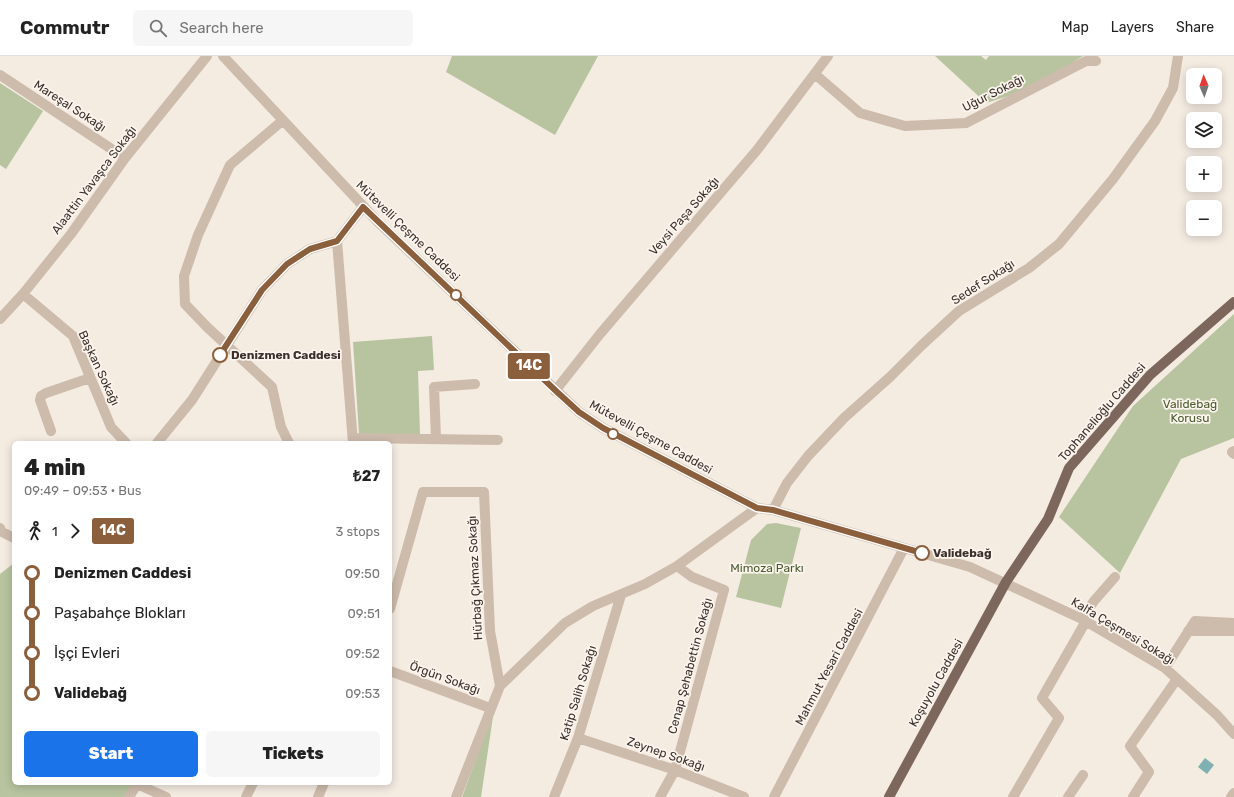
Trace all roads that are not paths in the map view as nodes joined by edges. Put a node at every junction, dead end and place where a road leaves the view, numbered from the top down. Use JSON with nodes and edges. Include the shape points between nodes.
{"nodes":[{"id":1,"x":207,"y":56,"type":"edge"},
{"id":2,"x":223,"y":56,"type":"edge"},
{"id":3,"x":828,"y":56,"type":"edge"},
{"id":4,"x":1178,"y":56,"type":"edge"},
{"id":5,"x":1096,"y":61,"type":"dead end"},
{"id":6,"x":0,"y":75,"type":"edge"},
{"id":7,"x":816,"y":75,"type":"junction"},
{"id":8,"x":282,"y":121,"type":"junction"},
{"id":9,"x":125,"y":158,"type":"junction"},
{"id":10,"x":363,"y":207,"type":"junction"},
{"id":11,"x":337,"y":241,"type":"junction"},
{"id":12,"x":23,"y":294,"type":"junction"},
{"id":13,"x":1234,"y":302,"type":"edge"},
{"id":14,"x":0,"y":319,"type":"edge"},
{"id":15,"x":227,"y":344,"type":"junction"},
{"id":16,"x":90,"y":378,"type":"junction"},
{"id":17,"x":475,"y":384,"type":"dead end"},
{"id":18,"x":556,"y":391,"type":"junction"},
{"id":19,"x":51,"y":431,"type":"dead end"},
{"id":20,"x":436,"y":438,"type":"junction"},
{"id":21,"x":498,"y":440,"type":"dead end"},
{"id":22,"x":124,"y":441,"type":"edge"},
{"id":23,"x":159,"y":441,"type":"edge"},
{"id":24,"x":288,"y":441,"type":"edge"},
{"id":25,"x":353,"y":441,"type":"edge"},
{"id":26,"x":1234,"y":451,"type":"edge"},
{"id":27,"x":1234,"y":454,"type":"edge"},
{"id":28,"x":757,"y":508,"type":"junction"},
{"id":29,"x":773,"y":510,"type":"junction"},
{"id":30,"x":0,"y":528,"type":"edge"},
{"id":31,"x":12,"y":537,"type":"edge"},
{"id":32,"x":904,"y":548,"type":"junction"},
{"id":33,"x":677,"y":566,"type":"junction"},
{"id":34,"x":1116,"y":577,"type":"dead end"},
{"id":35,"x":1006,"y":582,"type":"junction"},
{"id":36,"x":621,"y":595,"type":"junction"},
{"id":37,"x":392,"y":602,"type":"edge"},
{"id":38,"x":1084,"y":620,"type":"junction"},
{"id":39,"x":1234,"y":623,"type":"edge"},
{"id":40,"x":1188,"y":631,"type":"junction"},
{"id":41,"x":1234,"y":631,"type":"edge"},
{"id":42,"x":1165,"y":668,"type":"junction"},
{"id":43,"x":392,"y":672,"type":"edge"},
{"id":44,"x":1177,"y":679,"type":"junction"},
{"id":45,"x":500,"y":686,"type":"junction"},
{"id":46,"x":490,"y":708,"type":"junction"},
{"id":47,"x":1234,"y":734,"type":"edge"},
{"id":48,"x":578,"y":738,"type":"junction"},
{"id":49,"x":675,"y":770,"type":"junction"},
{"id":50,"x":1083,"y":775,"type":"dead end"},
{"id":51,"x":136,"y":785,"type":"edge"},
{"id":52,"x":139,"y":785,"type":"edge"},
{"id":53,"x":252,"y":785,"type":"edge"},
{"id":54,"x":323,"y":785,"type":"edge"},
{"id":55,"x":1234,"y":793,"type":"edge"},
{"id":56,"x":248,"y":796,"type":"edge"},
{"id":57,"x":129,"y":797,"type":"edge"},
{"id":58,"x":166,"y":797,"type":"edge"},
{"id":59,"x":318,"y":797,"type":"edge"},
{"id":60,"x":456,"y":797,"type":"edge"},
{"id":61,"x":554,"y":797,"type":"edge"},
{"id":62,"x":660,"y":797,"type":"edge"},
{"id":63,"x":744,"y":797,"type":"edge"},
{"id":64,"x":774,"y":797,"type":"edge"},
{"id":65,"x":889,"y":797,"type":"edge"},
{"id":66,"x":1013,"y":797,"type":"edge"},
{"id":67,"x":1068,"y":797,"type":"edge"},
{"id":68,"x":1133,"y":797,"type":"edge"},
{"id":69,"x":1231,"y":797,"type":"edge"}],
"edges":[{"from":1,"to":9,"type":"street","name":"Alaattin Yavaşca Sokağı"},
{"from":2,"to":8,"type":"street","name":"Mütevelli Çeşme Caddesi"},
{"from":3,"to":7,"type":"street","name":"Veysi Paşa Sokağı"},
{"from":4,"to":29,"type":"street","name":"Sedef Sokağı","via":[[1173,88],[1154,121],[1113,179],[1060,244],[1030,268],[959,311],[922,345],[844,418],[808,456],[787,483]]},
{"from":5,"to":7,"type":"street","name":"Uğur Sokağı","via":[[1086,61],[966,123],[905,126],[860,113]]},
{"from":6,"to":9,"type":"street","name":"Mareşal Sokağı"},
{"from":7,"to":18,"type":"street","name":"Veysi Paşa Sokağı","via":[[757,150],[600,334]]},
{"from":8,"to":10,"type":"street","name":"Mütevelli Çeşme Caddesi"},
{"from":8,"to":15,"type":"street","via":[[230,165],[198,235],[184,276],[185,304]]},
{"from":9,"to":12,"type":"street","name":"Alaattin Yavaşca Sokağı","via":[[71,234]]},
{"from":10,"to":11,"type":"street"},
{"from":10,"to":18,"type":"street","name":"Mütevelli Çeşme Caddesi"},
{"from":11,"to":15,"type":"street","via":[[310,249],[287,264],[262,290]]},
{"from":11,"to":25,"type":"street"},
{"from":12,"to":14,"type":"street","name":"Alaattin Yavaşca Sokağı"},
{"from":12,"to":16,"type":"street","name":"Başkan Sokağı","via":[[72,336]]},
{"from":13,"to":35,"type":"main road","name":"Tophanelioğlu Caddesi","via":[[1150,375],[1069,468],[1048,518]]},
{"from":15,"to":23,"type":"street","via":[[192,400]]},
{"from":15,"to":24,"type":"street","via":[[272,387],[281,427]]},
{"from":16,"to":19,"type":"street","via":[[41,396],[40,400]]},
{"from":16,"to":22,"type":"street","name":"Başkan Sokağı","via":[[111,427]]},
{"from":17,"to":20,"type":"street","via":[[434,387]]},
{"from":18,"to":28,"type":"street","name":"Mütevelli Çeşme Caddesi","via":[[579,412],[603,428]]},
{"from":20,"to":21,"type":"street"},
{"from":20,"to":25,"type":"street"},
{"from":26,"to":27,"type":"street"},
{"from":28,"to":29,"type":"street","name":"Mütevelli Çeşme Caddesi"},
{"from":28,"to":33,"type":"street"},
{"from":29,"to":32,"type":"street","name":"Mütevelli Çeşme Caddesi"},
{"from":30,"to":31,"type":"street"},
{"from":32,"to":35,"type":"street","name":"Mütevelli Çeşme Caddesi","via":[[970,567]]},
{"from":32,"to":64,"type":"street","name":"Mahmut Yesari Caddesi"},
{"from":33,"to":36,"type":"street"},
{"from":33,"to":49,"type":"street","name":"Cenap Şehabettin Sokağı","via":[[692,577],[724,590]]},
{"from":34,"to":38,"type":"street","via":[[1094,601]]},
{"from":35,"to":38,"type":"street","name":"Kalfa Çeşmesi Sokağı"},
{"from":35,"to":65,"type":"main road","name":"Koşuyolu Caddesi"},
{"from":36,"to":45,"type":"street","via":[[593,606],[565,623]]},
{"from":36,"to":48,"type":"street","name":"Katip Salih Sokağı"},
{"from":37,"to":45,"type":"street","name":"Hürbağ Çıkmaz Sokağı","via":[[423,492],[484,492],[490,631]]},
{"from":38,"to":42,"type":"street","name":"Kalfa Çeşmesi Sokağı"},
{"from":38,"to":66,"type":"street","via":[[1042,698],[1059,718]]},
{"from":39,"to":40,"type":"street","via":[[1195,621]]},
{"from":40,"to":41,"type":"street"},
{"from":40,"to":42,"type":"street"},
{"from":42,"to":44,"type":"street","name":"Kalfa Çeşmesi Sokağı"},
{"from":43,"to":46,"type":"street","name":"Örgün Sokağı"},
{"from":44,"to":47,"type":"street","name":"Kalfa Çeşmesi Sokağı"},
{"from":44,"to":68,"type":"street","via":[[1130,746],[1149,772]]},
{"from":45,"to":46,"type":"street"},
{"from":46,"to":60,"type":"street"},
{"from":48,"to":49,"type":"street","name":"Zeynep Sokağı"},
{"from":48,"to":61,"type":"street","name":"Katip Salih Sokağı"},
{"from":49,"to":62,"type":"street","name":"Cenap Şehabettin Sokağı"},
{"from":49,"to":63,"type":"street","name":"Zeynep Sokağı"},
{"from":50,"to":67,"type":"street"},
{"from":51,"to":57,"type":"street"},
{"from":52,"to":58,"type":"street"},
{"from":53,"to":56,"type":"street"},
{"from":54,"to":59,"type":"street"},
{"from":55,"to":69,"type":"street"}]}
